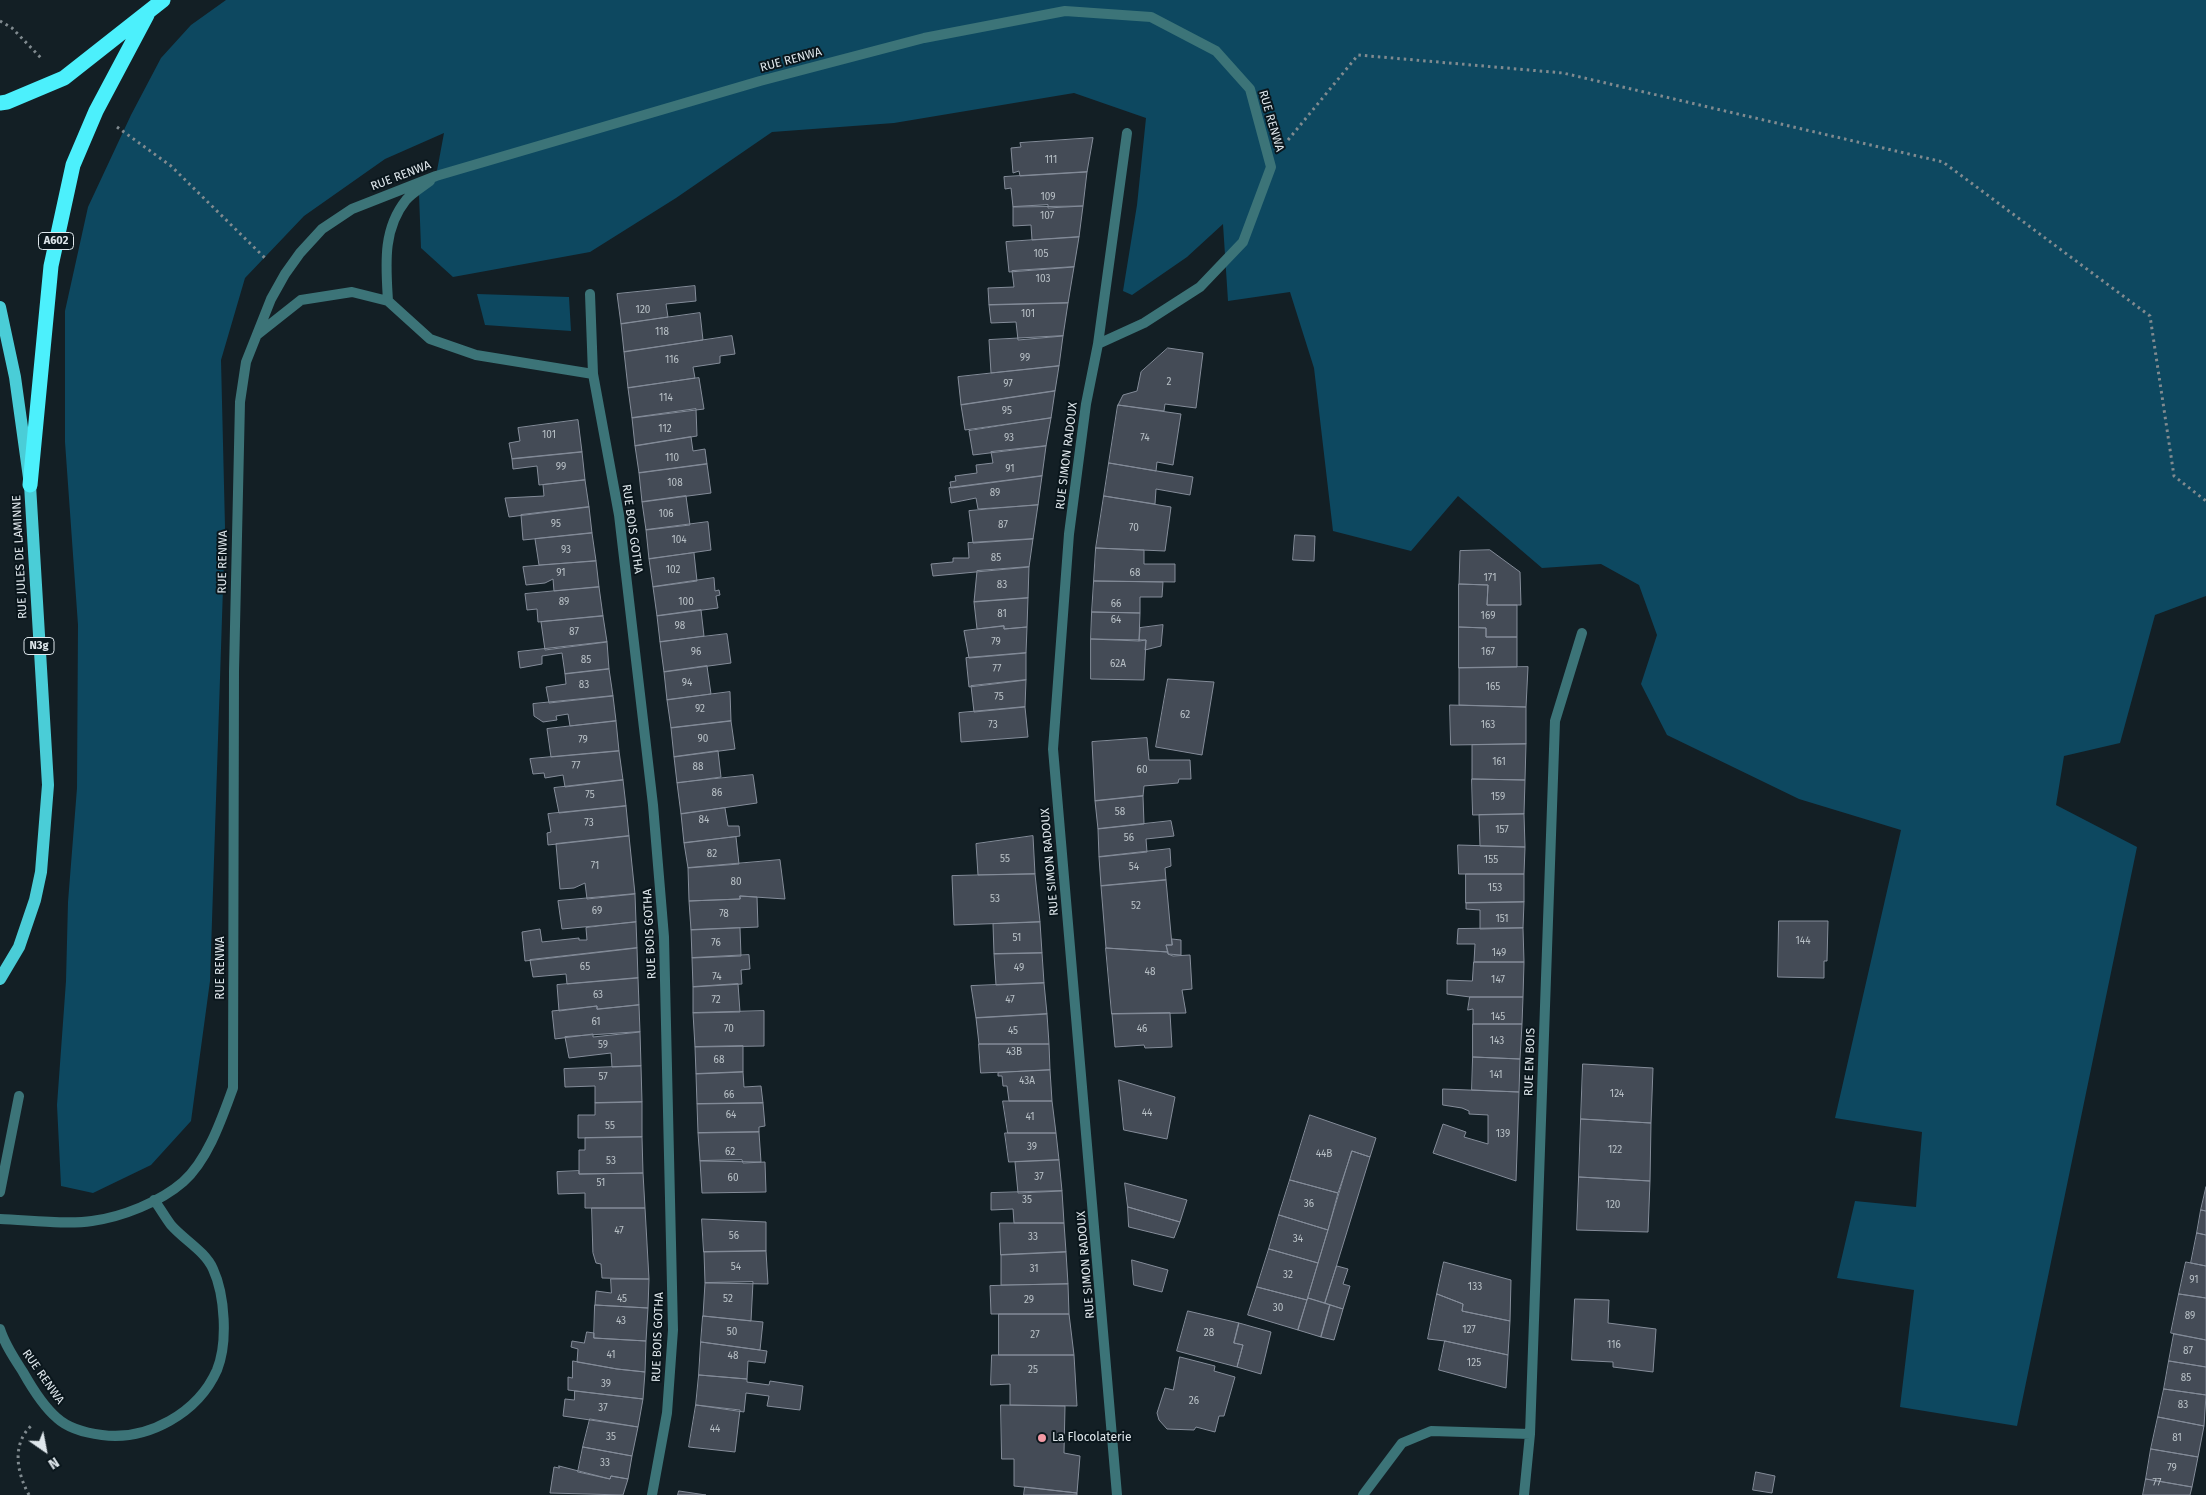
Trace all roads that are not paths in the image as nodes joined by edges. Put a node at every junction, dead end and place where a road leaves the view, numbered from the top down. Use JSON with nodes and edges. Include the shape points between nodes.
{"nodes":[{"id":1,"x":163,"y":0,"type":"edge"},
{"id":2,"x":147,"y":15,"type":"junction"},
{"id":3,"x":0,"y":103,"type":"edge"},
{"id":4,"x":1127,"y":133,"type":"dead end"},
{"id":5,"x":436,"y":176,"type":"junction"},
{"id":6,"x":590,"y":294,"type":"dead end"},
{"id":7,"x":388,"y":301,"type":"junction"},
{"id":8,"x":0,"y":307,"type":"edge"},
{"id":9,"x":258,"y":335,"type":"junction"},
{"id":10,"x":1098,"y":344,"type":"junction"},
{"id":11,"x":593,"y":374,"type":"junction"},
{"id":12,"x":30,"y":485,"type":"junction"},
{"id":13,"x":1582,"y":633,"type":"dead end"},
{"id":14,"x":0,"y":979,"type":"edge"},
{"id":15,"x":19,"y":1096,"type":"dead end"},
{"id":16,"x":0,"y":1192,"type":"edge"},
{"id":17,"x":154,"y":1200,"type":"junction"},
{"id":18,"x":0,"y":1219,"type":"edge"},
{"id":19,"x":0,"y":1329,"type":"edge"},
{"id":20,"x":1530,"y":1434,"type":"junction"},
{"id":21,"x":652,"y":1495,"type":"edge"},
{"id":22,"x":1117,"y":1495,"type":"edge"},
{"id":23,"x":1363,"y":1495,"type":"edge"},
{"id":24,"x":1524,"y":1495,"type":"edge"}],
"edges":[{"from":1,"to":2,"type":"highway","number":"A602"},
{"from":2,"to":3,"type":"highway","number":"A602","via":[[64,78]]},
{"from":2,"to":12,"type":"highway","number":"A602","via":[[96,112],[73,165],[51,266]]},
{"from":4,"to":10,"type":"street","name":"RUE SIMON RADOUX"},
{"from":5,"to":7,"type":"street","via":[[406,200],[392,225],[385,257]]},
{"from":5,"to":9,"type":"street","name":"RUE RENWA","via":[[352,209],[322,229],[285,274],[271,299]]},
{"from":5,"to":10,"type":"street","name":"RUE RENWA","via":[[760,81],[924,38],[1065,11],[1151,17],[1216,51],[1250,89],[1271,167],[1243,242],[1200,287],[1144,323]]},
{"from":6,"to":11,"type":"street","name":"RUE BOIS GOTHA"},
{"from":7,"to":9,"type":"street","via":[[352,292],[301,300]]},
{"from":7,"to":11,"type":"street","via":[[430,339],[476,355]]},
{"from":8,"to":12,"type":"main road","name":"RUE JULES DE LAMINNE","number":"N3g","via":[[15,377]]},
{"from":9,"to":17,"type":"street","name":"RUE RENWA","via":[[246,362],[238,444],[233,1088],[218,1130],[200,1160],[183,1182]]},
{"from":10,"to":22,"type":"street","name":"RUE SIMON RADOUX","via":[[1086,404],[1069,534],[1053,749]]},
{"from":11,"to":21,"type":"street","name":"RUE BOIS GOTHA","via":[[620,524],[652,796],[664,937],[672,1330],[667,1413]]},
{"from":12,"to":14,"type":"main road","name":"RUE JULES DE LAMINNE","number":"N3g","via":[[48,785],[41,872],[35,900],[19,947]]},
{"from":13,"to":20,"type":"street","name":"RUE EN BOIS","via":[[1555,721]]},
{"from":15,"to":16,"type":"street"},
{"from":17,"to":18,"type":"street","name":"RUE RENWA","via":[[114,1217],[90,1222]]},
{"from":17,"to":19,"type":"street","name":"RUE RENWA","via":[[172,1225],[213,1268],[222,1303],[223,1337],[217,1369],[187,1409],[162,1426],[139,1433],[115,1436],[72,1428],[48,1409],[3,1340]]},
{"from":20,"to":23,"type":"street","via":[[1430,1430],[1402,1443]]},
{"from":20,"to":24,"type":"street","name":"RUE EN BOIS"}]}
